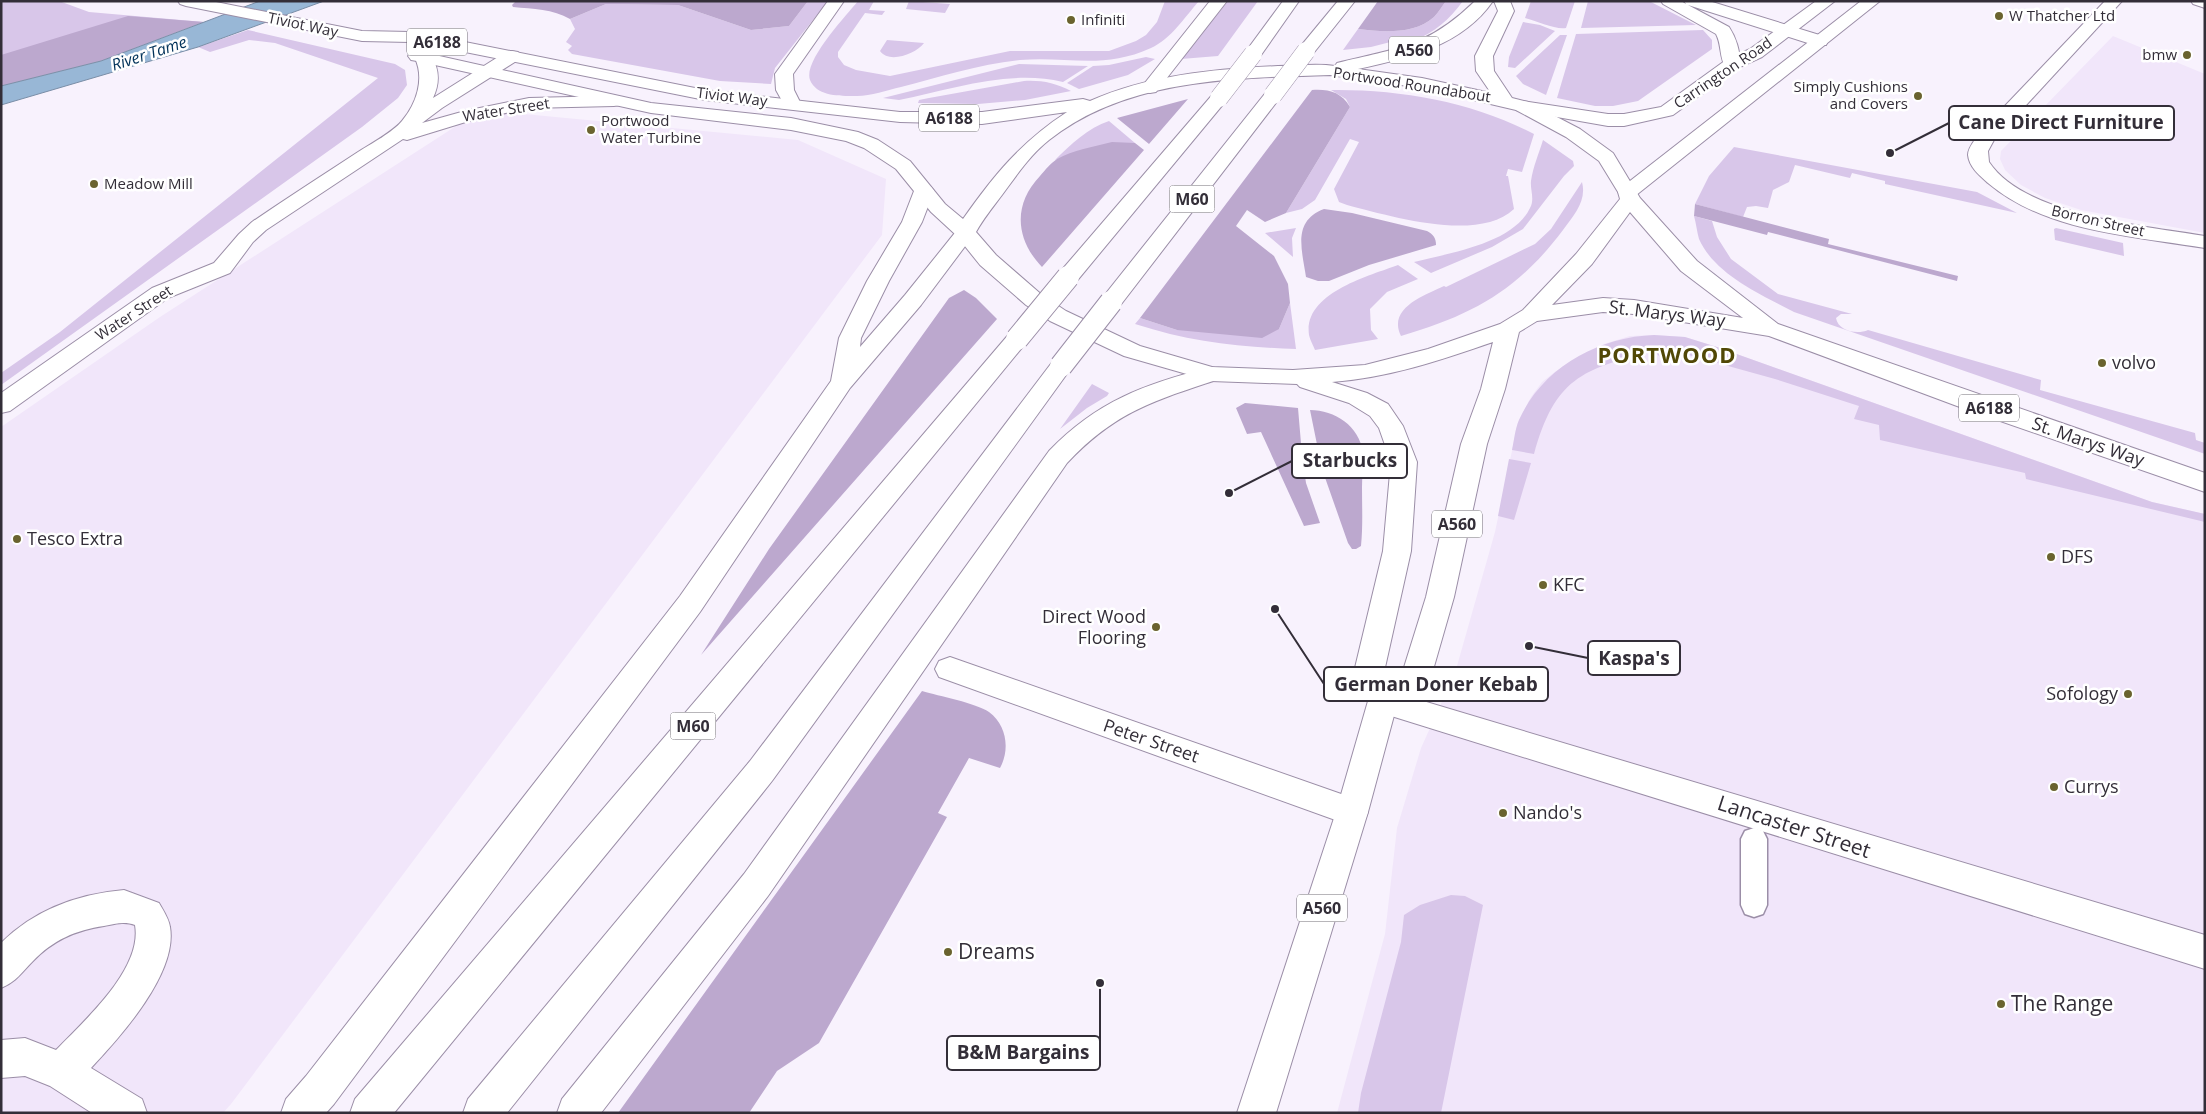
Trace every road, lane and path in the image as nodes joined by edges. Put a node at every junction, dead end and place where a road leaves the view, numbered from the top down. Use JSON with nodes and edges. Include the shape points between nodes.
{"nodes":[{"id":1,"x":836,"y":1,"type":"edge"},
{"id":2,"x":1219,"y":1,"type":"edge"},
{"id":3,"x":1291,"y":1,"type":"edge"},
{"id":4,"x":1347,"y":1,"type":"edge"},
{"id":5,"x":1485,"y":1,"type":"edge"},
{"id":6,"x":1502,"y":1,"type":"edge"},
{"id":7,"x":1669,"y":1,"type":"edge"},
{"id":8,"x":1692,"y":1,"type":"edge"},
{"id":9,"x":1743,"y":1,"type":"edge"},
{"id":10,"x":1827,"y":1,"type":"edge"},
{"id":11,"x":1872,"y":1,"type":"edge"},
{"id":12,"x":2114,"y":1,"type":"edge"},
{"id":13,"x":2199,"y":1,"type":"edge"},
{"id":14,"x":193,"y":2,"type":"edge"},
{"id":15,"x":2205,"y":4,"type":"edge"},
{"id":16,"x":1801,"y":19,"type":"junction"},
{"id":17,"x":1786,"y":30,"type":"junction"},
{"id":18,"x":1827,"y":35,"type":"junction"},
{"id":19,"x":362,"y":36,"type":"junction"},
{"id":20,"x":512,"y":56,"type":"junction"},
{"id":21,"x":424,"y":58,"type":"junction"},
{"id":22,"x":533,"y":60,"type":"junction"},
{"id":23,"x":1732,"y":64,"type":"junction"},
{"id":24,"x":1330,"y":70,"type":"junction"},
{"id":25,"x":486,"y":72,"type":"junction"},
{"id":26,"x":510,"y":78,"type":"junction"},
{"id":27,"x":1150,"y":88,"type":"junction"},
{"id":28,"x":1106,"y":100,"type":"junction"},
{"id":29,"x":614,"y":101,"type":"junction"},
{"id":30,"x":1513,"y":103,"type":"junction"},
{"id":31,"x":792,"y":104,"type":"junction"},
{"id":32,"x":410,"y":122,"type":"junction"},
{"id":33,"x":429,"y":126,"type":"junction"},
{"id":34,"x":389,"y":140,"type":"junction"},
{"id":35,"x":919,"y":184,"type":"junction"},
{"id":36,"x":1629,"y":196,"type":"junction"},
{"id":37,"x":965,"y":232,"type":"junction"},
{"id":38,"x":2205,"y":242,"type":"edge"},
{"id":39,"x":1531,"y":315,"type":"junction"},
{"id":40,"x":1508,"y":329,"type":"junction"},
{"id":41,"x":1774,"y":330,"type":"junction"},
{"id":42,"x":1210,"y":374,"type":"junction"},
{"id":43,"x":1292,"y":377,"type":"junction"},
{"id":44,"x":842,"y":382,"type":"junction"},
{"id":45,"x":1,"y":405,"type":"edge"},
{"id":46,"x":2205,"y":483,"type":"edge"},
{"id":47,"x":950,"y":669,"type":"dead end"},
{"id":48,"x":1382,"y":701,"type":"junction"},
{"id":49,"x":1352,"y":812,"type":"junction"},
{"id":50,"x":1754,"y":839,"type":"dead end"},
{"id":51,"x":1754,"y":906,"type":"dead end"},
{"id":52,"x":2205,"y":952,"type":"edge"},
{"id":53,"x":1,"y":971,"type":"edge"},
{"id":54,"x":1,"y":1059,"type":"edge"},
{"id":55,"x":62,"y":1071,"type":"junction"},
{"id":56,"x":310,"y":1102,"type":"edge"},
{"id":57,"x":128,"y":1113,"type":"edge"},
{"id":58,"x":369,"y":1113,"type":"edge"},
{"id":59,"x":482,"y":1113,"type":"edge"},
{"id":60,"x":576,"y":1113,"type":"edge"},
{"id":61,"x":1256,"y":1113,"type":"edge"}],
"edges":[{"from":1,"to":31,"type":"main road","via":[[784,74],[785,90]]},
{"from":2,"to":27,"type":"main road"},
{"from":3,"to":58,"type":"main road","number":"M60","bridge":true,"via":[[1219,98]]},
{"from":4,"to":59,"type":"main road","number":"M60","bridge":true,"via":[[1061,366],[760,771]]},
{"from":5,"to":24,"type":"main road","number":"A560","via":[[1451,32],[1433,42],[1408,52]]},
{"from":6,"to":30,"type":"main road","via":[[1506,10],[1484,56],[1485,71]]},
{"from":7,"to":23,"type":"main road","via":[[1723,31],[1729,42]]},
{"from":8,"to":17,"type":"main road"},
{"from":9,"to":16,"type":"main road"},
{"from":10,"to":16,"type":"main road","name":"Carrington Road"},
{"from":11,"to":18,"type":"main road","name":"Carrington Road"},
{"from":12,"to":38,"type":"main road","name":"Borron Street","via":[[1987,136],[1980,146],[1981,166],[2008,190],[2051,211],[2099,224]]},
{"from":13,"to":15,"type":"main road"},
{"from":14,"to":19,"type":"main road","name":"Tiviot Way","number":"A6188"},
{"from":16,"to":17,"type":"main road","name":"Carrington Road"},
{"from":16,"to":18,"type":"main road"},
{"from":17,"to":18,"type":"main road"},
{"from":17,"to":23,"type":"main road","name":"Carrington Road","via":[[1756,53]]},
{"from":18,"to":36,"type":"main road","name":"Carrington Road","via":[[1739,103]]},
{"from":19,"to":20,"type":"main road","name":"Tiviot Way","number":"A6188","via":[[410,38]]},
{"from":19,"to":21,"type":"main road","name":"Tiviot Way","number":"A6188","via":[[389,50]]},
{"from":20,"to":22,"type":"main road","name":"Tiviot Way","number":"A6188"},
{"from":20,"to":25,"type":"main road","name":"Water Street"},
{"from":21,"to":25,"type":"main road","name":"Tiviot Way","number":"A6188"},
{"from":21,"to":32,"type":"main road","name":"Water Street","via":[[431,78]]},
{"from":22,"to":26,"type":"main road","name":"Water Street"},
{"from":22,"to":31,"type":"main road","name":"Tiviot Way","number":"A6188","via":[[696,94]]},
{"from":23,"to":30,"type":"main road","name":"Carrington Road","via":[[1667,111],[1624,120]]},
{"from":24,"to":27,"type":"main road","name":"Portwood Roundabout","via":[[1218,75]]},
{"from":24,"to":30,"type":"main road","name":"Portwood Roundabout","via":[[1422,83]]},
{"from":25,"to":26,"type":"main road","name":"Tiviot Way","number":"A6188"},
{"from":25,"to":32,"type":"main road","name":"Water Street"},
{"from":26,"to":29,"type":"main road","name":"Tiviot Way","number":"A6188"},
{"from":26,"to":33,"type":"main road","name":"Water Street"},
{"from":27,"to":28,"type":"main road","name":"Portwood Roundabout"},
{"from":28,"to":31,"type":"main road","name":"Tiviot Way","number":"A6188","via":[[1004,116],[941,119]]},
{"from":28,"to":37,"type":"main road","name":"Portwood Roundabout","via":[[1068,118],[1034,144],[1011,168]]},
{"from":29,"to":33,"type":"main road","name":"Water Street","via":[[529,103]]},
{"from":29,"to":35,"type":"main road","name":"Tiviot Way","number":"A6188","via":[[827,129],[871,144],[902,165]]},
{"from":30,"to":36,"type":"main road","name":"Portwood Roundabout","via":[[1572,133],[1606,157]]},
{"from":32,"to":34,"type":"main road","name":"Water Street"},
{"from":33,"to":34,"type":"main road","name":"Water Street"},
{"from":34,"to":45,"type":"main road","name":"Water Street","via":[[259,226],[222,268],[160,293]]},
{"from":35,"to":37,"type":"main road","name":"Tiviot Way","via":[[938,208]]},
{"from":35,"to":44,"type":"main road","via":[[912,222],[850,338]]},
{"from":36,"to":39,"type":"main road","via":[[1584,259]]},
{"from":36,"to":41,"type":"main road","name":"St. Marys Way","number":"A6188","via":[[1689,266]]},
{"from":37,"to":42,"type":"main road","via":[[994,264],[1034,300],[1058,316],[1132,351]]},
{"from":37,"to":44,"type":"main road","name":"Portwood Roundabout","via":[[913,300]]},
{"from":39,"to":40,"type":"main road"},
{"from":39,"to":41,"type":"main road","name":"St. Marys Way","number":"A6188","via":[[1602,305],[1634,307]]},
{"from":40,"to":43,"type":"main road","via":[[1436,354],[1365,372]]},
{"from":40,"to":48,"type":"main road","number":"A560","via":[[1474,444],[1440,597],[1414,684]]},
{"from":41,"to":46,"type":"main road","name":"St. Marys Way","number":"A6188"},
{"from":42,"to":43,"type":"main road"},
{"from":42,"to":60,"type":"main road","via":[[1132,399],[1098,418],[1058,457],[756,885]]},
{"from":43,"to":48,"type":"main road","via":[[1358,398],[1379,410],[1391,426],[1404,462],[1396,551],[1369,672]]},
{"from":44,"to":56,"type":"main road","name":"Portwood Roundabout","via":[[690,604]]},
{"from":47,"to":49,"type":"main road","name":"Peter Street"},
{"from":48,"to":49,"type":"main road","number":"A560"},
{"from":48,"to":52,"type":"main road","name":"Lancaster Street"},
{"from":49,"to":61,"type":"main road","number":"A560"},
{"from":50,"to":51,"type":"street"},
{"from":53,"to":55,"type":"main road","via":[[15,952],[37,933],[66,919],[95,910],[129,906],[147,914],[153,928],[152,950],[144,971],[112,1017]]},
{"from":54,"to":55,"type":"main road","via":[[25,1057]]},
{"from":55,"to":57,"type":"main road"}]}
